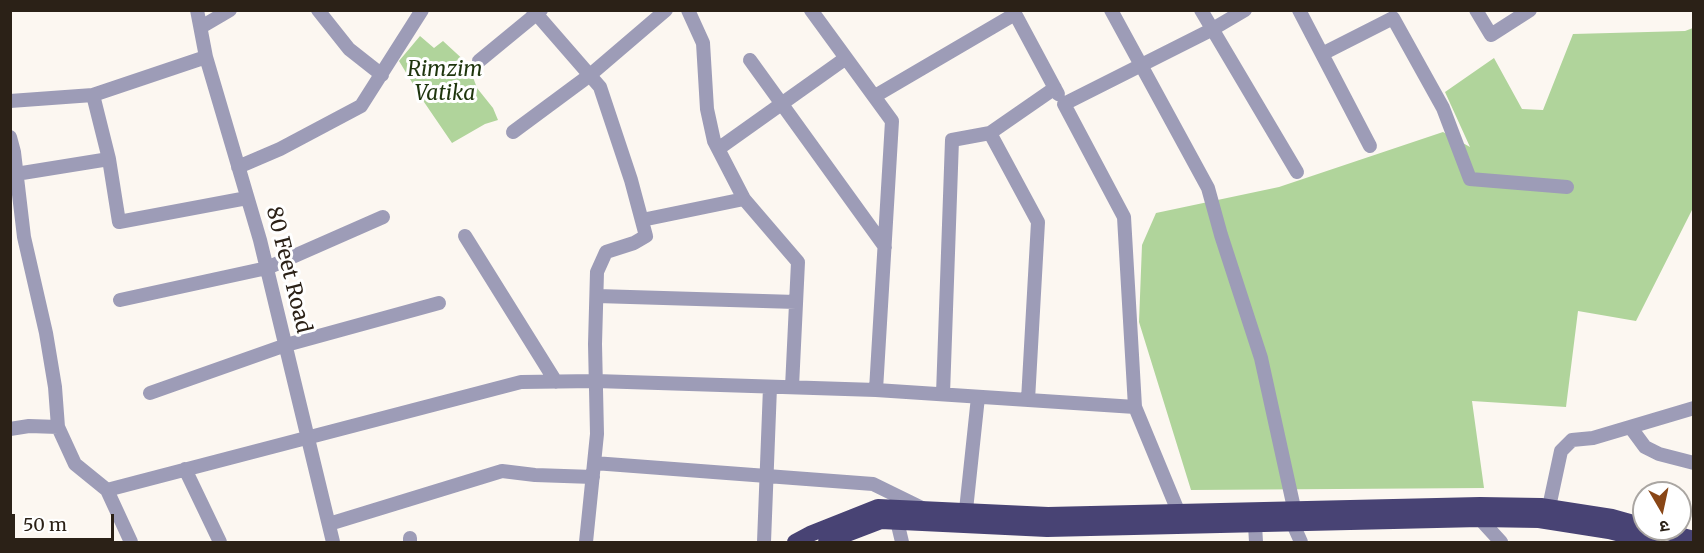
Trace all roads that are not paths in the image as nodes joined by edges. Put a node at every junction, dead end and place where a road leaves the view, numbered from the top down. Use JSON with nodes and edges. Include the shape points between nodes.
{"nodes":[{"id":1,"x":197,"y":10,"type":"edge"},
{"id":2,"x":230,"y":10,"type":"edge"},
{"id":3,"x":318,"y":10,"type":"edge"},
{"id":4,"x":422,"y":10,"type":"edge"},
{"id":5,"x":666,"y":10,"type":"edge"},
{"id":6,"x":688,"y":10,"type":"edge"},
{"id":7,"x":811,"y":10,"type":"edge"},
{"id":8,"x":1111,"y":10,"type":"edge"},
{"id":9,"x":1201,"y":10,"type":"edge"},
{"id":10,"x":1245,"y":10,"type":"edge"},
{"id":11,"x":1299,"y":10,"type":"edge"},
{"id":12,"x":1476,"y":10,"type":"edge"},
{"id":13,"x":1530,"y":10,"type":"edge"},
{"id":14,"x":537,"y":12,"type":"edge"},
{"id":15,"x":1014,"y":12,"type":"edge"},
{"id":16,"x":201,"y":27,"type":"junction"},
{"id":17,"x":1211,"y":30,"type":"junction"},
{"id":18,"x":1322,"y":54,"type":"junction"},
{"id":19,"x":206,"y":57,"type":"junction"},
{"id":20,"x":846,"y":58,"type":"junction"},
{"id":21,"x":750,"y":60,"type":"dead end"},
{"id":22,"x":479,"y":61,"type":"dead end"},
{"id":23,"x":1141,"y":65,"type":"junction"},
{"id":24,"x":382,"y":75,"type":"junction"},
{"id":25,"x":590,"y":75,"type":"junction"},
{"id":26,"x":1055,"y":88,"type":"junction"},
{"id":27,"x":93,"y":95,"type":"junction"},
{"id":28,"x":875,"y":96,"type":"junction"},
{"id":29,"x":10,"y":101,"type":"edge"},
{"id":30,"x":1064,"y":104,"type":"junction"},
{"id":31,"x":782,"y":105,"type":"junction"},
{"id":32,"x":513,"y":132,"type":"dead end"},
{"id":33,"x":990,"y":132,"type":"junction"},
{"id":34,"x":10,"y":137,"type":"edge"},
{"id":35,"x":1370,"y":146,"type":"dead end"},
{"id":36,"x":718,"y":149,"type":"junction"},
{"id":37,"x":109,"y":159,"type":"junction"},
{"id":38,"x":238,"y":167,"type":"junction"},
{"id":39,"x":1296,"y":172,"type":"dead end"},
{"id":40,"x":16,"y":174,"type":"junction"},
{"id":41,"x":1567,"y":187,"type":"dead end"},
{"id":42,"x":247,"y":198,"type":"junction"},
{"id":43,"x":744,"y":199,"type":"junction"},
{"id":44,"x":383,"y":218,"type":"dead end"},
{"id":45,"x":642,"y":220,"type":"junction"},
{"id":46,"x":465,"y":236,"type":"dead end"},
{"id":47,"x":885,"y":247,"type":"junction"},
{"id":48,"x":267,"y":268,"type":"junction"},
{"id":49,"x":597,"y":296,"type":"junction"},
{"id":50,"x":120,"y":300,"type":"dead end"},
{"id":51,"x":796,"y":302,"type":"junction"},
{"id":52,"x":439,"y":303,"type":"dead end"},
{"id":53,"x":286,"y":345,"type":"junction"},
{"id":54,"x":596,"y":381,"type":"junction"},
{"id":55,"x":556,"y":382,"type":"junction"},
{"id":56,"x":770,"y":387,"type":"junction"},
{"id":57,"x":792,"y":387,"type":"junction"},
{"id":58,"x":876,"y":390,"type":"junction"},
{"id":59,"x":150,"y":393,"type":"dead end"},
{"id":60,"x":943,"y":394,"type":"junction"},
{"id":61,"x":978,"y":397,"type":"junction"},
{"id":62,"x":1028,"y":400,"type":"junction"},
{"id":63,"x":1135,"y":407,"type":"junction"},
{"id":64,"x":1694,"y":408,"type":"edge"},
{"id":65,"x":58,"y":427,"type":"junction"},
{"id":66,"x":1631,"y":428,"type":"junction"},
{"id":67,"x":10,"y":429,"type":"edge"},
{"id":68,"x":309,"y":437,"type":"junction"},
{"id":69,"x":1694,"y":463,"type":"edge"},
{"id":70,"x":185,"y":469,"type":"junction"},
{"id":71,"x":593,"y":470,"type":"junction"},
{"id":72,"x":766,"y":476,"type":"junction"},
{"id":73,"x":107,"y":489,"type":"junction"},
{"id":74,"x":1549,"y":507,"type":"junction"},
{"id":75,"x":922,"y":508,"type":"junction"},
{"id":76,"x":966,"y":510,"type":"junction"},
{"id":77,"x":1294,"y":516,"type":"junction"},
{"id":78,"x":1177,"y":519,"type":"junction"},
{"id":79,"x":1480,"y":519,"type":"junction"},
{"id":80,"x":897,"y":521,"type":"junction"},
{"id":81,"x":1632,"y":523,"type":"edge"},
{"id":82,"x":329,"y":524,"type":"junction"},
{"id":83,"x":1255,"y":525,"type":"junction"},
{"id":84,"x":1070,"y":536,"type":"edge"},
{"id":85,"x":131,"y":543,"type":"edge"},
{"id":86,"x":220,"y":543,"type":"edge"},
{"id":87,"x":333,"y":543,"type":"edge"},
{"id":88,"x":586,"y":543,"type":"edge"},
{"id":89,"x":764,"y":543,"type":"edge"},
{"id":90,"x":795,"y":543,"type":"edge"},
{"id":91,"x":826,"y":543,"type":"edge"},
{"id":92,"x":902,"y":543,"type":"edge"},
{"id":93,"x":1256,"y":543,"type":"edge"},
{"id":94,"x":1301,"y":543,"type":"edge"},
{"id":95,"x":1501,"y":543,"type":"edge"},
{"id":96,"x":1653,"y":543,"type":"edge"}],
"edges":[{"from":1,"to":16,"type":"street","name":"80 Feet Road"},
{"from":2,"to":16,"type":"street"},
{"from":3,"to":24,"type":"street","via":[[349,49]]},
{"from":4,"to":24,"type":"street"},
{"from":5,"to":25,"type":"street"},
{"from":6,"to":36,"type":"street","via":[[703,43],[707,109]]},
{"from":7,"to":20,"type":"street"},
{"from":8,"to":23,"type":"street"},
{"from":9,"to":17,"type":"street"},
{"from":10,"to":17,"type":"street"},
{"from":11,"to":18,"type":"street"},
{"from":12,"to":13,"type":"street","via":[[1491,35]]},
{"from":14,"to":22,"type":"street"},
{"from":14,"to":25,"type":"street"},
{"from":15,"to":26,"type":"street"},
{"from":15,"to":28,"type":"street"},
{"from":16,"to":19,"type":"street","name":"80 Feet Road"},
{"from":17,"to":23,"type":"street"},
{"from":17,"to":39,"type":"street"},
{"from":18,"to":35,"type":"street"},
{"from":18,"to":41,"type":"street","via":[[1393,18],[1443,108],[1470,179]]},
{"from":19,"to":27,"type":"street"},
{"from":19,"to":38,"type":"street","name":"80 Feet Road"},
{"from":20,"to":28,"type":"street"},
{"from":20,"to":31,"type":"street"},
{"from":21,"to":31,"type":"street"},
{"from":23,"to":30,"type":"street"},
{"from":23,"to":77,"type":"street","via":[[1208,188],[1261,358]]},
{"from":24,"to":38,"type":"street","via":[[361,106]]},
{"from":25,"to":32,"type":"street"},
{"from":25,"to":45,"type":"street","via":[[600,87]]},
{"from":26,"to":30,"type":"street"},
{"from":26,"to":33,"type":"street"},
{"from":27,"to":29,"type":"street"},
{"from":27,"to":37,"type":"street"},
{"from":28,"to":47,"type":"street","via":[[892,121]]},
{"from":30,"to":63,"type":"street","via":[[1124,217]]},
{"from":31,"to":36,"type":"street"},
{"from":31,"to":47,"type":"street"},
{"from":33,"to":60,"type":"street","via":[[952,140]]},
{"from":33,"to":62,"type":"street","via":[[1038,222]]},
{"from":34,"to":40,"type":"street"},
{"from":36,"to":43,"type":"street"},
{"from":37,"to":40,"type":"street"},
{"from":37,"to":42,"type":"street","via":[[119,222]]},
{"from":38,"to":42,"type":"street","name":"80 Feet Road"},
{"from":40,"to":65,"type":"street","via":[[24,237],[56,387]]},
{"from":42,"to":48,"type":"street","name":"80 Feet Road"},
{"from":43,"to":45,"type":"street"},
{"from":43,"to":51,"type":"street","via":[[798,262]]},
{"from":44,"to":48,"type":"street"},
{"from":45,"to":49,"type":"street","via":[[646,236],[606,252],[597,272]]},
{"from":46,"to":55,"type":"street"},
{"from":47,"to":58,"type":"street"},
{"from":48,"to":50,"type":"street"},
{"from":48,"to":53,"type":"street","name":"80 Feet Road"},
{"from":49,"to":51,"type":"street"},
{"from":49,"to":54,"type":"street"},
{"from":51,"to":57,"type":"street"},
{"from":52,"to":53,"type":"street"},
{"from":53,"to":59,"type":"street"},
{"from":53,"to":68,"type":"street","name":"80 Feet Road"},
{"from":54,"to":55,"type":"street"},
{"from":54,"to":56,"type":"street"},
{"from":54,"to":71,"type":"street"},
{"from":55,"to":68,"type":"street","via":[[521,382]]},
{"from":56,"to":57,"type":"street"},
{"from":56,"to":72,"type":"street"},
{"from":57,"to":58,"type":"street"},
{"from":58,"to":60,"type":"street"},
{"from":60,"to":61,"type":"street"},
{"from":61,"to":62,"type":"street"},
{"from":61,"to":76,"type":"street"},
{"from":62,"to":63,"type":"street"},
{"from":63,"to":78,"type":"street"},
{"from":64,"to":66,"type":"street"},
{"from":65,"to":67,"type":"street"},
{"from":65,"to":73,"type":"street","via":[[75,464]]},
{"from":66,"to":69,"type":"street","via":[[1645,447]]},
{"from":66,"to":74,"type":"street","via":[[1572,440],[1561,451]]},
{"from":68,"to":70,"type":"street"},
{"from":68,"to":82,"type":"street","name":"80 Feet Road"},
{"from":70,"to":73,"type":"street"},
{"from":70,"to":86,"type":"street"},
{"from":71,"to":72,"type":"street"},
{"from":71,"to":82,"type":"street","via":[[535,475],[501,471]]},
{"from":71,"to":88,"type":"street"},
{"from":72,"to":75,"type":"street","via":[[873,484]]},
{"from":72,"to":89,"type":"street"},
{"from":73,"to":85,"type":"street"},
{"from":74,"to":77,"type":"highway","via":[[1480,505]]},
{"from":74,"to":81,"type":"highway"},
{"from":75,"to":76,"type":"highway"},
{"from":75,"to":90,"type":"highway","via":[[878,507]]},
{"from":76,"to":78,"type":"highway"},
{"from":77,"to":78,"type":"highway"},
{"from":77,"to":79,"type":"highway"},
{"from":77,"to":83,"type":"highway"},
{"from":77,"to":94,"type":"street"},
{"from":78,"to":83,"type":"highway"},
{"from":78,"to":84,"type":"highway"},
{"from":79,"to":95,"type":"street"},
{"from":79,"to":96,"type":"highway","via":[[1539,520],[1609,531]]},
{"from":80,"to":84,"type":"highway","via":[[1047,529]]},
{"from":80,"to":91,"type":"highway","via":[[881,521]]},
{"from":80,"to":92,"type":"street"},
{"from":82,"to":87,"type":"street","name":"80 Feet Road"},
{"from":83,"to":93,"type":"street"}]}
